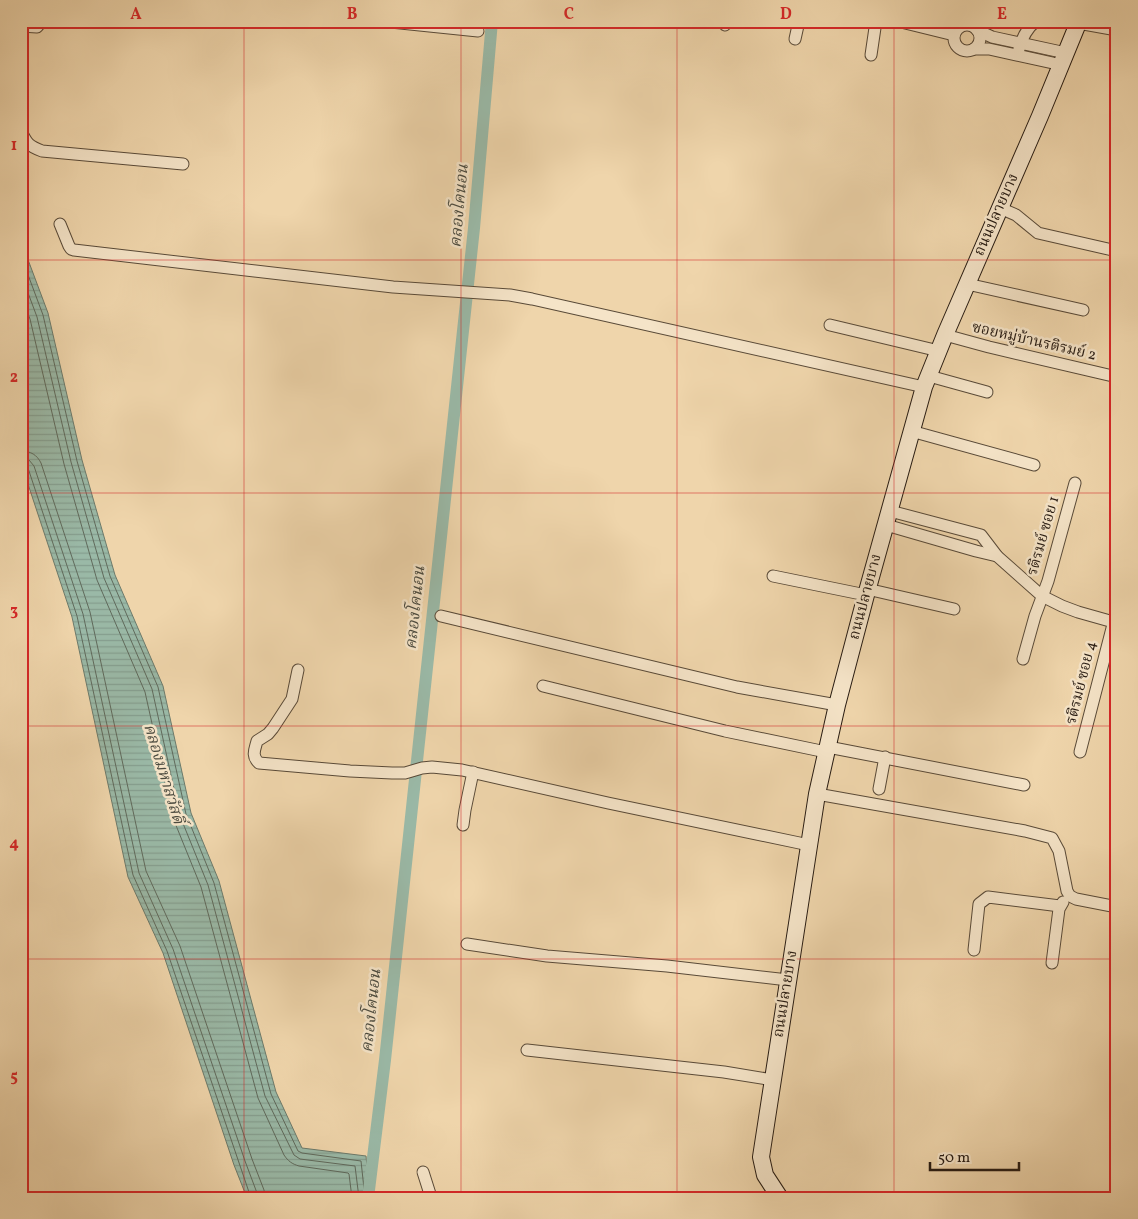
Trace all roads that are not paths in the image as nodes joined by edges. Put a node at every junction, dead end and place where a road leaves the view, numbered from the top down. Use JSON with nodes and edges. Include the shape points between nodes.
{"nodes":[{"id":1,"x":42,"y":21,"type":"edge"},
{"id":2,"x":381,"y":21,"type":"edge"},
{"id":3,"x":799,"y":21,"type":"edge"},
{"id":4,"x":876,"y":21,"type":"edge"},
{"id":5,"x":896,"y":21,"type":"edge"},
{"id":6,"x":1036,"y":21,"type":"edge"},
{"id":7,"x":1078,"y":22,"type":"edge"},
{"id":8,"x":972,"y":25,"type":"edge"},
{"id":9,"x":21,"y":26,"type":"edge"},
{"id":10,"x":1117,"y":30,"type":"edge"},
{"id":11,"x":478,"y":31,"type":"dead end"},
{"id":12,"x":954,"y":34,"type":"junction"},
{"id":13,"x":795,"y":39,"type":"dead end"},
{"id":14,"x":1021,"y":44,"type":"junction"},
{"id":15,"x":974,"y":49,"type":"junction"},
{"id":16,"x":871,"y":55,"type":"dead end"},
{"id":17,"x":1017,"y":56,"type":"junction"},
{"id":18,"x":1064,"y":59,"type":"junction"},
{"id":19,"x":21,"y":131,"type":"edge"},
{"id":20,"x":182,"y":164,"type":"dead end"},
{"id":21,"x":1000,"y":208,"type":"junction"},
{"id":22,"x":60,"y":224,"type":"dead end"},
{"id":23,"x":1117,"y":251,"type":"edge"},
{"id":24,"x":967,"y":284,"type":"junction"},
{"id":25,"x":1083,"y":310,"type":"dead end"},
{"id":26,"x":830,"y":325,"type":"dead end"},
{"id":27,"x":942,"y":343,"type":"junction"},
{"id":28,"x":1117,"y":377,"type":"edge"},
{"id":29,"x":926,"y":382,"type":"junction"},
{"id":30,"x":986,"y":392,"type":"dead end"},
{"id":31,"x":911,"y":431,"type":"junction"},
{"id":32,"x":1034,"y":465,"type":"dead end"},
{"id":33,"x":1075,"y":483,"type":"dead end"},
{"id":34,"x":888,"y":518,"type":"junction"},
{"id":35,"x":997,"y":556,"type":"junction"},
{"id":36,"x":773,"y":576,"type":"dead end"},
{"id":37,"x":866,"y":592,"type":"junction"},
{"id":38,"x":1042,"y":596,"type":"junction"},
{"id":39,"x":954,"y":609,"type":"dead end"},
{"id":40,"x":1117,"y":609,"type":"edge"},
{"id":41,"x":441,"y":616,"type":"dead end"},
{"id":42,"x":1115,"y":622,"type":"edge"},
{"id":43,"x":1023,"y":659,"type":"dead end"},
{"id":44,"x":298,"y":670,"type":"dead end"},
{"id":45,"x":543,"y":686,"type":"dead end"},
{"id":46,"x":837,"y":706,"type":"junction"},
{"id":47,"x":827,"y":750,"type":"junction"},
{"id":48,"x":1080,"y":752,"type":"dead end"},
{"id":49,"x":885,"y":758,"type":"junction"},
{"id":50,"x":473,"y":772,"type":"junction"},
{"id":51,"x":1024,"y":785,"type":"dead end"},
{"id":52,"x":879,"y":789,"type":"dead end"},
{"id":53,"x":817,"y":794,"type":"junction"},
{"id":54,"x":463,"y":825,"type":"dead end"},
{"id":55,"x":810,"y":845,"type":"junction"},
{"id":56,"x":1070,"y":896,"type":"junction"},
{"id":57,"x":1060,"y":906,"type":"junction"},
{"id":58,"x":1117,"y":907,"type":"edge"},
{"id":59,"x":467,"y":944,"type":"dead end"},
{"id":60,"x":974,"y":950,"type":"dead end"},
{"id":61,"x":1052,"y":963,"type":"dead end"},
{"id":62,"x":788,"y":980,"type":"junction"},
{"id":63,"x":527,"y":1050,"type":"dead end"},
{"id":64,"x":773,"y":1080,"type":"junction"},
{"id":65,"x":423,"y":1172,"type":"dead end"},
{"id":66,"x":430,"y":1198,"type":"edge"},
{"id":67,"x":780,"y":1198,"type":"edge"}],
"edges":[{"from":1,"to":9,"type":"street","via":[[37,27]]},
{"from":2,"to":11,"type":"street"},
{"from":3,"to":13,"type":"street"},
{"from":4,"to":16,"type":"street"},
{"from":5,"to":12,"type":"street"},
{"from":6,"to":14,"type":"street"},
{"from":7,"to":10,"type":"street"},
{"from":7,"to":18,"type":"street","name":"ถนนปลายบาง"},
{"from":8,"to":12,"type":"street","via":[[960,26]]},
{"from":8,"to":14,"type":"street","via":[[992,37]]},
{"from":8,"to":15,"type":"street","via":[[979,35]]},
{"from":12,"to":15,"type":"street","via":[[959,48]]},
{"from":14,"to":17,"type":"street"},
{"from":14,"to":18,"type":"street"},
{"from":15,"to":17,"type":"street"},
{"from":17,"to":18,"type":"street"},
{"from":18,"to":21,"type":"street","name":"ถนนปลายบาง"},
{"from":19,"to":20,"type":"street","via":[[31,147],[42,151]]},
{"from":21,"to":23,"type":"street","via":[[1016,215],[1038,233]]},
{"from":21,"to":24,"type":"street","name":"ถนนปลายบาง"},
{"from":22,"to":29,"type":"street","via":[[69,246],[74,250],[393,287],[510,295]]},
{"from":24,"to":25,"type":"street"},
{"from":24,"to":27,"type":"street","name":"ถนนปลายบาง"},
{"from":26,"to":27,"type":"street","name":"ซอยหมู่บ้านรติรมย์ 2"},
{"from":27,"to":28,"type":"street","name":"ซอยหมู่บ้านรติรมย์ 2","via":[[989,347]]},
{"from":27,"to":29,"type":"street","name":"ถนนปลายบาง"},
{"from":29,"to":30,"type":"street"},
{"from":29,"to":31,"type":"street","name":"ถนนปลายบาง"},
{"from":31,"to":32,"type":"street"},
{"from":31,"to":34,"type":"street","name":"ถนนปลายบาง"},
{"from":33,"to":38,"type":"street","name":"รติรมย์ ซอย 1"},
{"from":34,"to":35,"type":"street"},
{"from":34,"to":35,"type":"street","via":[[981,535]]},
{"from":34,"to":37,"type":"street","name":"ถนนปลายบาง"},
{"from":35,"to":38,"type":"street"},
{"from":36,"to":37,"type":"street"},
{"from":37,"to":39,"type":"street"},
{"from":37,"to":46,"type":"street","name":"ถนนปลายบาง"},
{"from":38,"to":42,"type":"street","via":[[1078,612]]},
{"from":38,"to":43,"type":"street","name":"รติรมย์ ซอย 1"},
{"from":40,"to":42,"type":"street","name":"รติรมย์ ซอย 4"},
{"from":41,"to":46,"type":"street","via":[[737,687]]},
{"from":42,"to":48,"type":"street","name":"รติรมย์ ซอย 4"},
{"from":44,"to":50,"type":"street","via":[[292,699],[273,728],[258,741],[254,755],[258,763],[392,773],[422,768]]},
{"from":45,"to":47,"type":"street","via":[[725,731]]},
{"from":46,"to":47,"type":"street","name":"ถนนปลายบาง"},
{"from":47,"to":49,"type":"street"},
{"from":47,"to":53,"type":"street","name":"ถนนปลายบาง"},
{"from":49,"to":51,"type":"street"},
{"from":49,"to":52,"type":"street"},
{"from":50,"to":54,"type":"street"},
{"from":50,"to":55,"type":"street"},
{"from":53,"to":55,"type":"street","name":"ถนนปลายบาง"},
{"from":53,"to":56,"type":"street","via":[[1052,838],[1059,851]]},
{"from":55,"to":62,"type":"street","name":"ถนนปลายบาง"},
{"from":56,"to":57,"type":"street"},
{"from":56,"to":58,"type":"street"},
{"from":57,"to":60,"type":"street","via":[[988,898],[979,904]]},
{"from":57,"to":61,"type":"street"},
{"from":59,"to":62,"type":"street","via":[[547,956]]},
{"from":62,"to":64,"type":"street","name":"ถนนปลายบาง"},
{"from":63,"to":64,"type":"street"},
{"from":64,"to":67,"type":"street","name":"ถนนปลายบาง","via":[[761,1157],[765,1175]]},
{"from":65,"to":66,"type":"street"}]}
